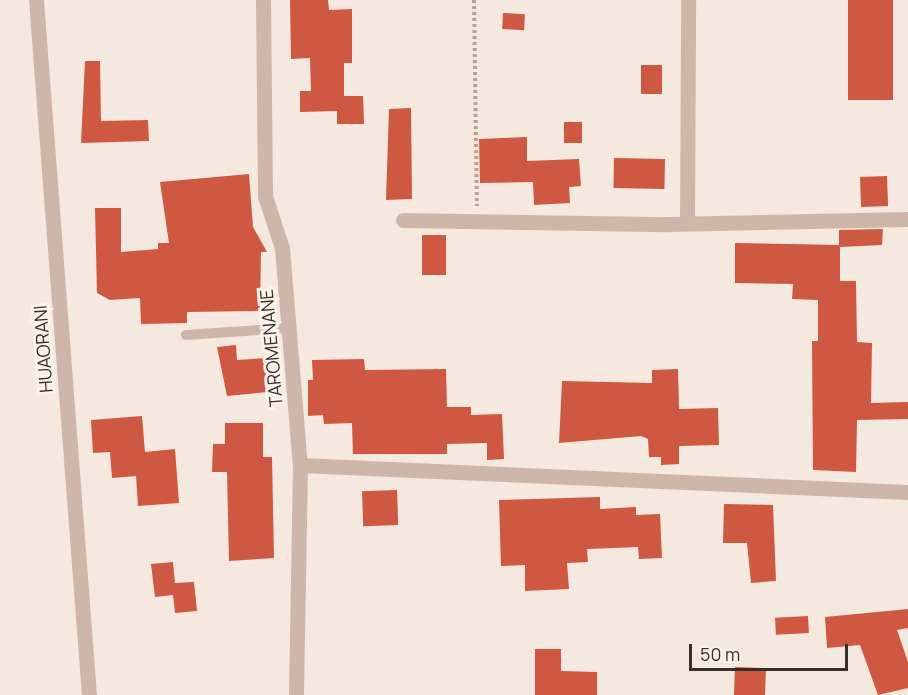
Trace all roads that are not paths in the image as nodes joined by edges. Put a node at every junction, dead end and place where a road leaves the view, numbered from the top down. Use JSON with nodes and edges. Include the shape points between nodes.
{"nodes":[{"id":1,"x":36,"y":0,"type":"edge"},
{"id":2,"x":263,"y":0,"type":"edge"},
{"id":3,"x":688,"y":0,"type":"edge"},
{"id":4,"x":908,"y":219,"type":"edge"},
{"id":5,"x":403,"y":220,"type":"dead end"},
{"id":6,"x":687,"y":223,"type":"junction"},
{"id":7,"x":289,"y":328,"type":"junction"},
{"id":8,"x":186,"y":335,"type":"dead end"},
{"id":9,"x":300,"y":465,"type":"junction"},
{"id":10,"x":908,"y":492,"type":"edge"},
{"id":11,"x":89,"y":695,"type":"edge"},
{"id":12,"x":296,"y":695,"type":"edge"}],
"edges":[{"from":1,"to":11,"type":"street","name":"HUAORANI"},
{"from":2,"to":7,"type":"street","name":"TAROMENANE","via":[[265,196],[282,248]]},
{"from":3,"to":6,"type":"street"},
{"from":4,"to":6,"type":"street"},
{"from":5,"to":6,"type":"street"},
{"from":7,"to":8,"type":"lane"},
{"from":7,"to":9,"type":"street","name":"TAROMENANE"},
{"from":9,"to":10,"type":"street"},
{"from":9,"to":12,"type":"street","name":"TAROMENANE"}]}
